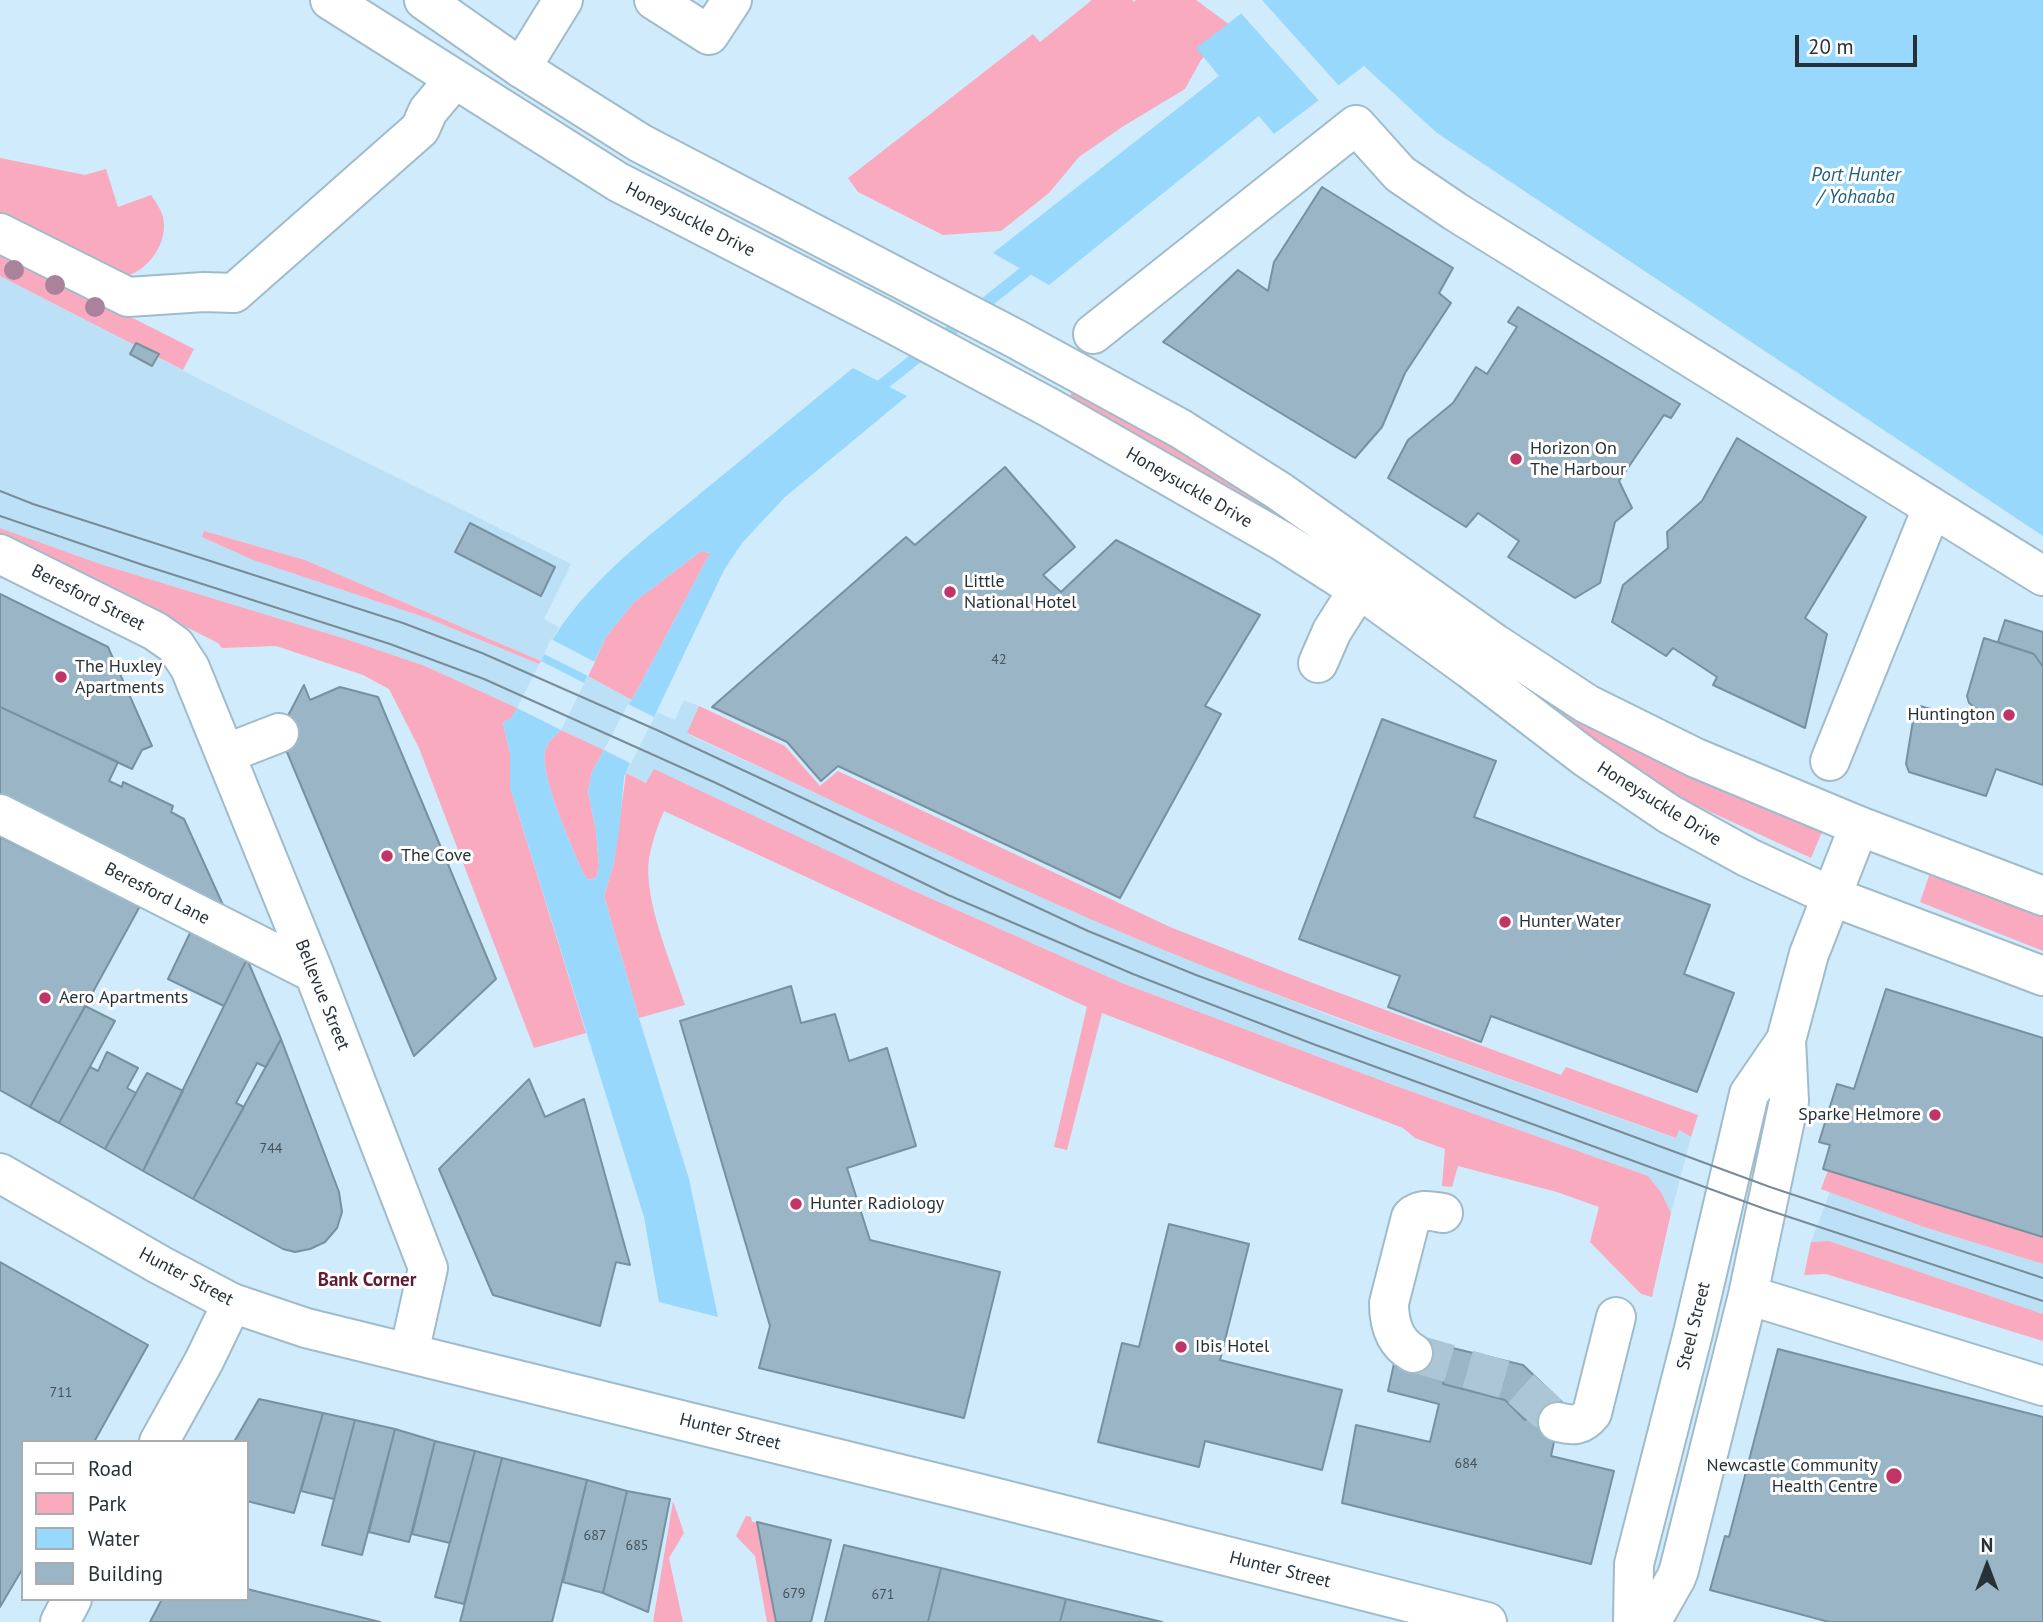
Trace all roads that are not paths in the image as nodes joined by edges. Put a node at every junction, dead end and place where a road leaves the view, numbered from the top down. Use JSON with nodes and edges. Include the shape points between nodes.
{"nodes":[{"id":1,"x":330,"y":0,"type":"edge"},
{"id":2,"x":424,"y":0,"type":"edge"},
{"id":3,"x":563,"y":0,"type":"edge"},
{"id":4,"x":654,"y":0,"type":"edge"},
{"id":5,"x":722,"y":5,"type":"edge"},
{"id":6,"x":521,"y":68,"type":"junction"},
{"id":7,"x":454,"y":80,"type":"junction"},
{"id":8,"x":0,"y":233,"type":"edge"},
{"id":9,"x":1093,"y":334,"type":"dead end"},
{"id":10,"x":1932,"y":508,"type":"junction"},
{"id":11,"x":0,"y":554,"type":"edge"},
{"id":12,"x":2043,"y":576,"type":"edge"},
{"id":13,"x":1358,"y":590,"type":"junction"},
{"id":14,"x":175,"y":645,"type":"joint"},
{"id":15,"x":1318,"y":663,"type":"dead end"},
{"id":16,"x":279,"y":733,"type":"dead end"},
{"id":17,"x":225,"y":754,"type":"junction"},
{"id":18,"x":1830,"y":761,"type":"dead end"},
{"id":19,"x":0,"y":814,"type":"edge"},
{"id":20,"x":1859,"y":826,"type":"junction"},
{"id":21,"x":1831,"y":896,"type":"junction"},
{"id":22,"x":2043,"y":896,"type":"edge"},
{"id":23,"x":314,"y":973,"type":"junction"},
{"id":24,"x":2043,"y":976,"type":"edge"},
{"id":25,"x":1786,"y":1040,"type":"junction"},
{"id":26,"x":0,"y":1173,"type":"edge"},
{"id":27,"x":1443,"y":1213,"type":"dead end"},
{"id":28,"x":1748,"y":1295,"type":"junction"},
{"id":29,"x":232,"y":1303,"type":"junction"},
{"id":30,"x":1616,"y":1317,"type":"dead end"},
{"id":31,"x":410,"y":1353,"type":"junction"},
{"id":32,"x":1413,"y":1353,"type":"tunnel mouth"},
{"id":33,"x":2043,"y":1386,"type":"edge"},
{"id":34,"x":1558,"y":1422,"type":"dead end"},
{"id":35,"x":160,"y":1440,"type":"edge"},
{"id":36,"x":71,"y":1601,"type":"edge"},
{"id":37,"x":60,"y":1622,"type":"edge"},
{"id":38,"x":1487,"y":1622,"type":"edge"},
{"id":39,"x":1633,"y":1622,"type":"edge"},
{"id":40,"x":1651,"y":1622,"type":"edge"}],
"edges":[{"from":1,"to":7,"type":"main road","name":"Honeysuckle Drive"},
{"from":2,"to":6,"type":"main road"},
{"from":3,"to":6,"type":"main road"},
{"from":4,"to":5,"type":"main road","via":[[709,35]]},
{"from":6,"to":20,"type":"main road","via":[[640,143],[1181,429],[1279,491],[1587,704],[1696,758]]},
{"from":7,"to":8,"type":"main road","via":[[428,111],[420,129],[234,293],[128,297]]},
{"from":7,"to":13,"type":"main road","name":"Honeysuckle Drive","via":[[618,183],[1050,408],[1282,541]]},
{"from":9,"to":10,"type":"main road","via":[[1356,125],[1400,174],[1456,212]]},
{"from":10,"to":12,"type":"main road"},
{"from":10,"to":18,"type":"main road"},
{"from":11,"to":14,"type":"main road","name":"Beresford Street"},
{"from":13,"to":15,"type":"main road"},
{"from":13,"to":21,"type":"main road","name":"Honeysuckle Drive","via":[[1670,814],[1749,859]]},
{"from":14,"to":17,"type":"main road","name":"Bellevue Street","via":[[190,668]]},
{"from":16,"to":17,"type":"main road"},
{"from":17,"to":23,"type":"main road","name":"Bellevue Street"},
{"from":19,"to":23,"type":"main road","name":"Beresford Lane"},
{"from":20,"to":21,"type":"main road","name":"Steel Street"},
{"from":20,"to":22,"type":"main road"},
{"from":21,"to":24,"type":"main road","name":"Honeysuckle Drive"},
{"from":21,"to":25,"type":"main road","name":"Steel Street","via":[[1809,954]]},
{"from":23,"to":31,"type":"main road","name":"Bellevue Street","via":[[428,1268]]},
{"from":25,"to":28,"type":"main road","name":"Steel Street","via":[[1789,1101]]},
{"from":25,"to":39,"type":"main road","name":"Steel Street","via":[[1749,1094],[1633,1564]]},
{"from":26,"to":29,"type":"main road","name":"Hunter Street"},
{"from":27,"to":32,"type":"main road","via":[[1425,1210],[1411,1217],[1389,1303],[1398,1340]]},
{"from":28,"to":33,"type":"main road"},
{"from":28,"to":40,"type":"main road","name":"Steel Street","via":[[1679,1570]]},
{"from":29,"to":31,"type":"main road","name":"Hunter Street","via":[[318,1331]]},
{"from":29,"to":35,"type":"main road"},
{"from":30,"to":34,"type":"main road","via":[[1592,1413],[1580,1424]]},
{"from":31,"to":38,"type":"main road","name":"Hunter Street"},
{"from":36,"to":37,"type":"main road"}]}
